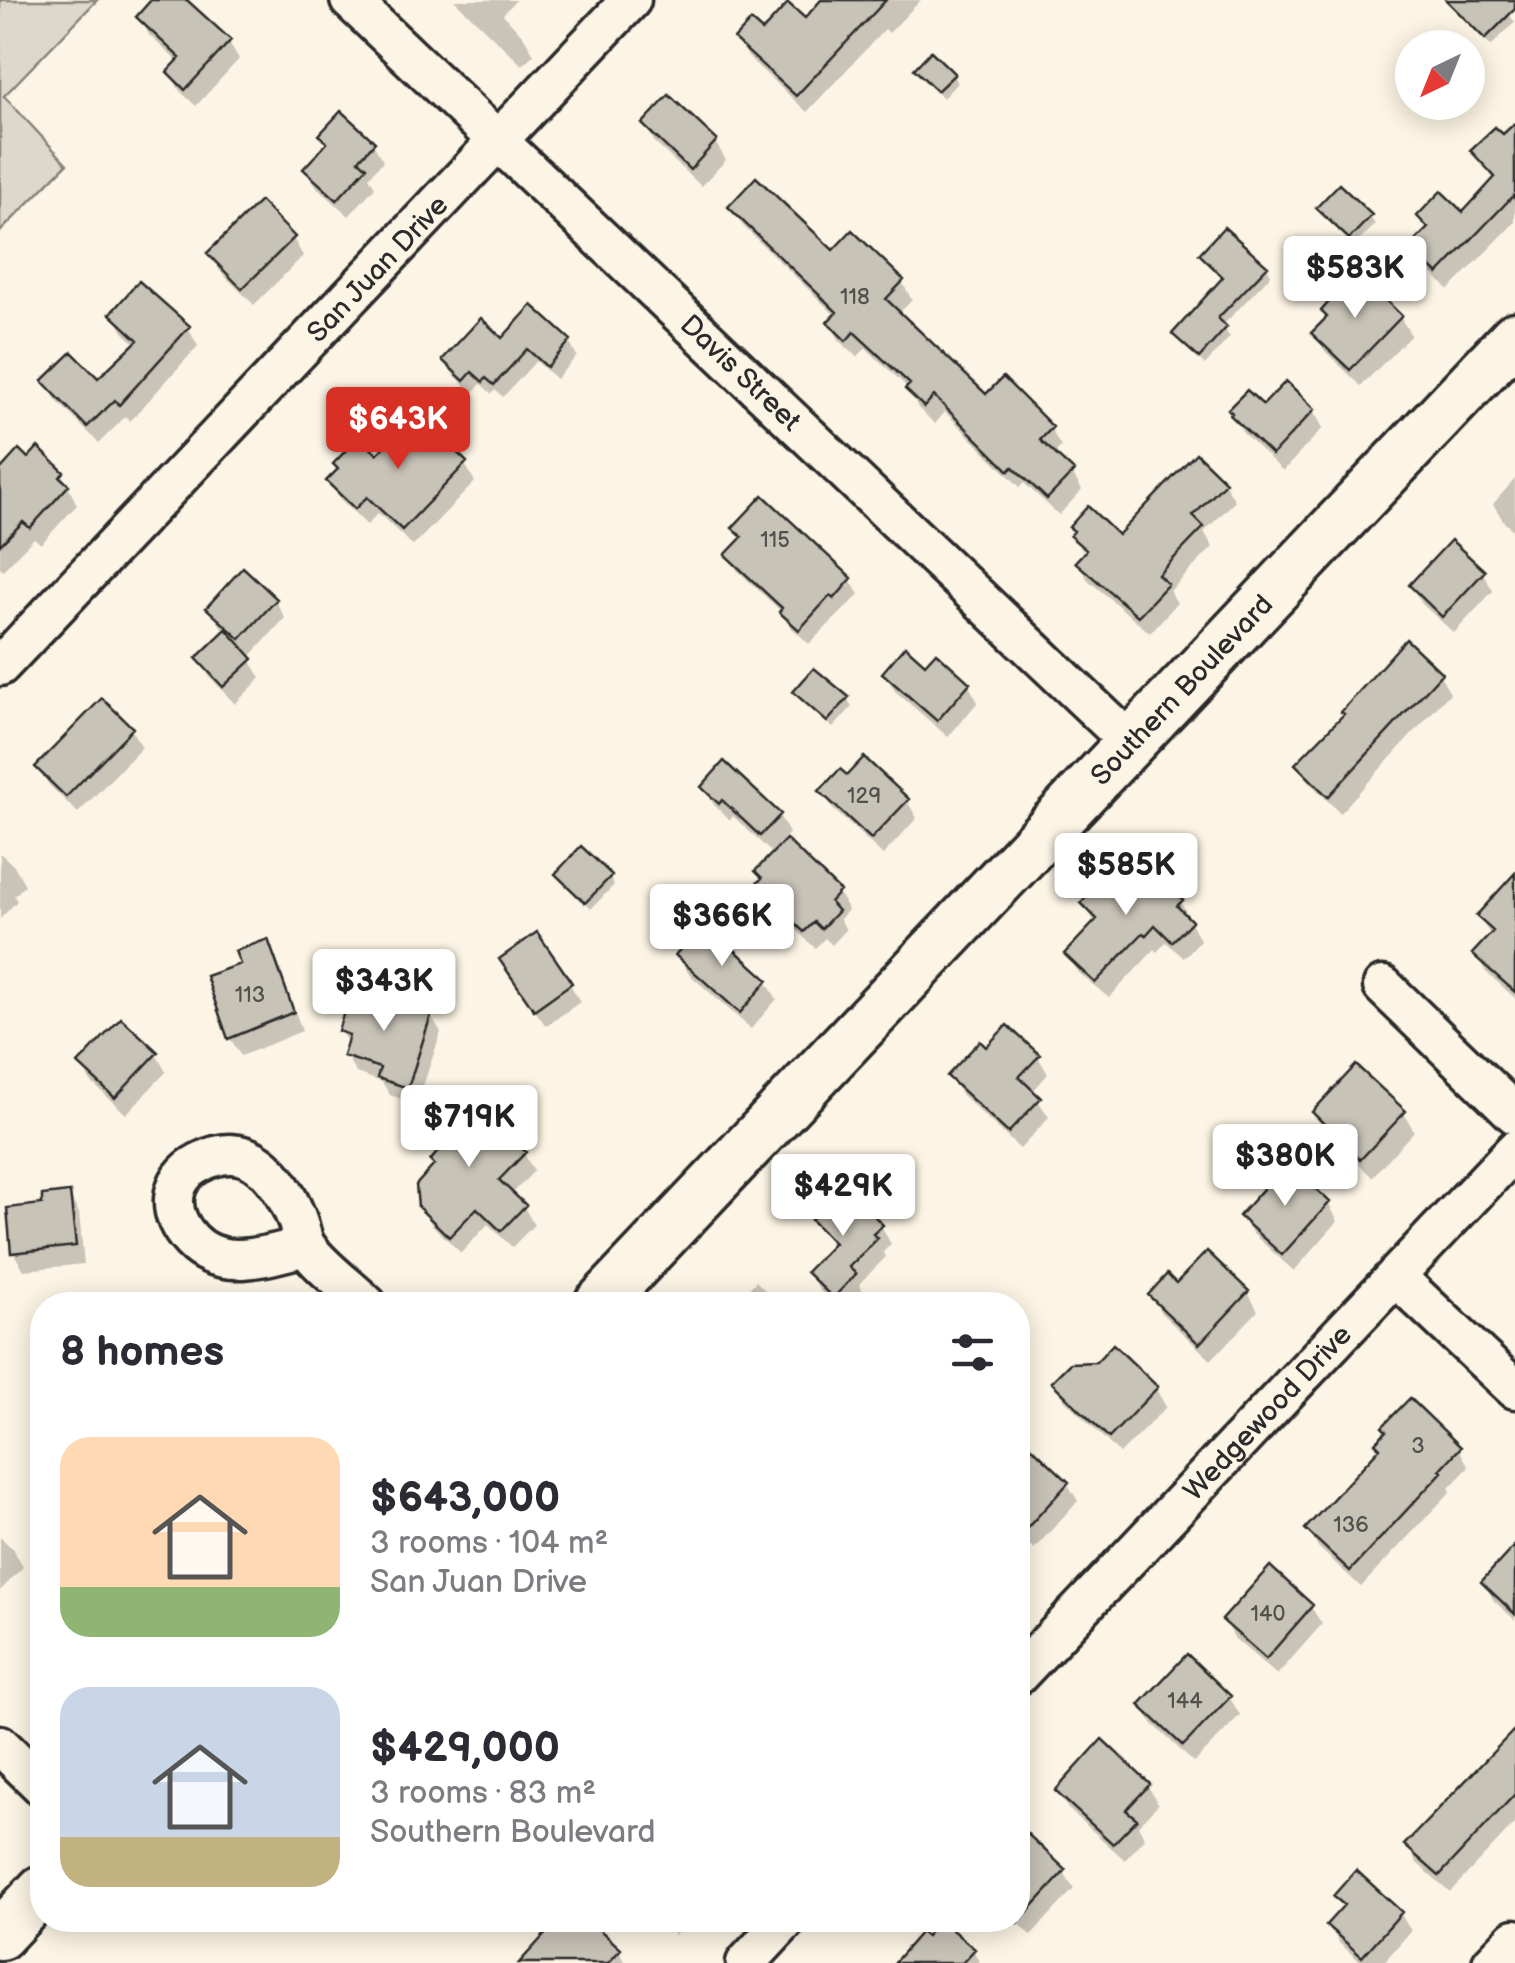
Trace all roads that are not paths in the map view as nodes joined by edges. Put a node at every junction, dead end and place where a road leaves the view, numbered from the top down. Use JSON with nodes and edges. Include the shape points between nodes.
{"nodes":[{"id":1,"x":350,"y":0,"type":"edge"},
{"id":2,"x":630,"y":0,"type":"edge"},
{"id":3,"x":498,"y":140,"type":"junction"},
{"id":4,"x":1515,"y":337,"type":"edge"},
{"id":5,"x":0,"y":666,"type":"edge"},
{"id":6,"x":1132,"y":744,"type":"junction"},
{"id":7,"x":1383,"y":986,"type":"dead end"},
{"id":8,"x":1515,"y":1114,"type":"edge"},
{"id":9,"x":1515,"y":1150,"type":"edge"},
{"id":10,"x":306,"y":1246,"type":"dead end"},
{"id":11,"x":1396,"y":1277,"type":"junction"},
{"id":12,"x":354,"y":1292,"type":"edge"},
{"id":13,"x":610,"y":1292,"type":"edge"},
{"id":14,"x":1515,"y":1390,"type":"edge"},
{"id":15,"x":1030,"y":1662,"type":"edge"},
{"id":16,"x":0,"y":1745,"type":"edge"},
{"id":17,"x":30,"y":1774,"type":"edge"},
{"id":18,"x":30,"y":1903,"type":"edge"},
{"id":19,"x":775,"y":1932,"type":"edge"},
{"id":20,"x":0,"y":1935,"type":"edge"},
{"id":21,"x":1515,"y":1939,"type":"edge"},
{"id":22,"x":746,"y":1963,"type":"edge"},
{"id":23,"x":1492,"y":1963,"type":"edge"}],
"edges":[{"from":1,"to":3,"type":"street","name":"Davis Street"},
{"from":2,"to":3,"type":"street","name":"San Juan Drive"},
{"from":3,"to":5,"type":"street","name":"San Juan Drive"},
{"from":3,"to":6,"type":"street","name":"Davis Street"},
{"from":4,"to":6,"type":"street","name":"Southern Boulevard"},
{"from":6,"to":13,"type":"street","name":"Southern Boulevard"},
{"from":7,"to":8,"type":"street"},
{"from":9,"to":11,"type":"street","name":"Wedgewood Drive"},
{"from":10,"to":12,"type":"street"},
{"from":11,"to":14,"type":"street"},
{"from":11,"to":15,"type":"street","name":"Wedgewood Drive"},
{"from":16,"to":17,"type":"street"},
{"from":18,"to":20,"type":"street"},
{"from":19,"to":22,"type":"street"},
{"from":21,"to":23,"type":"street"}]}
